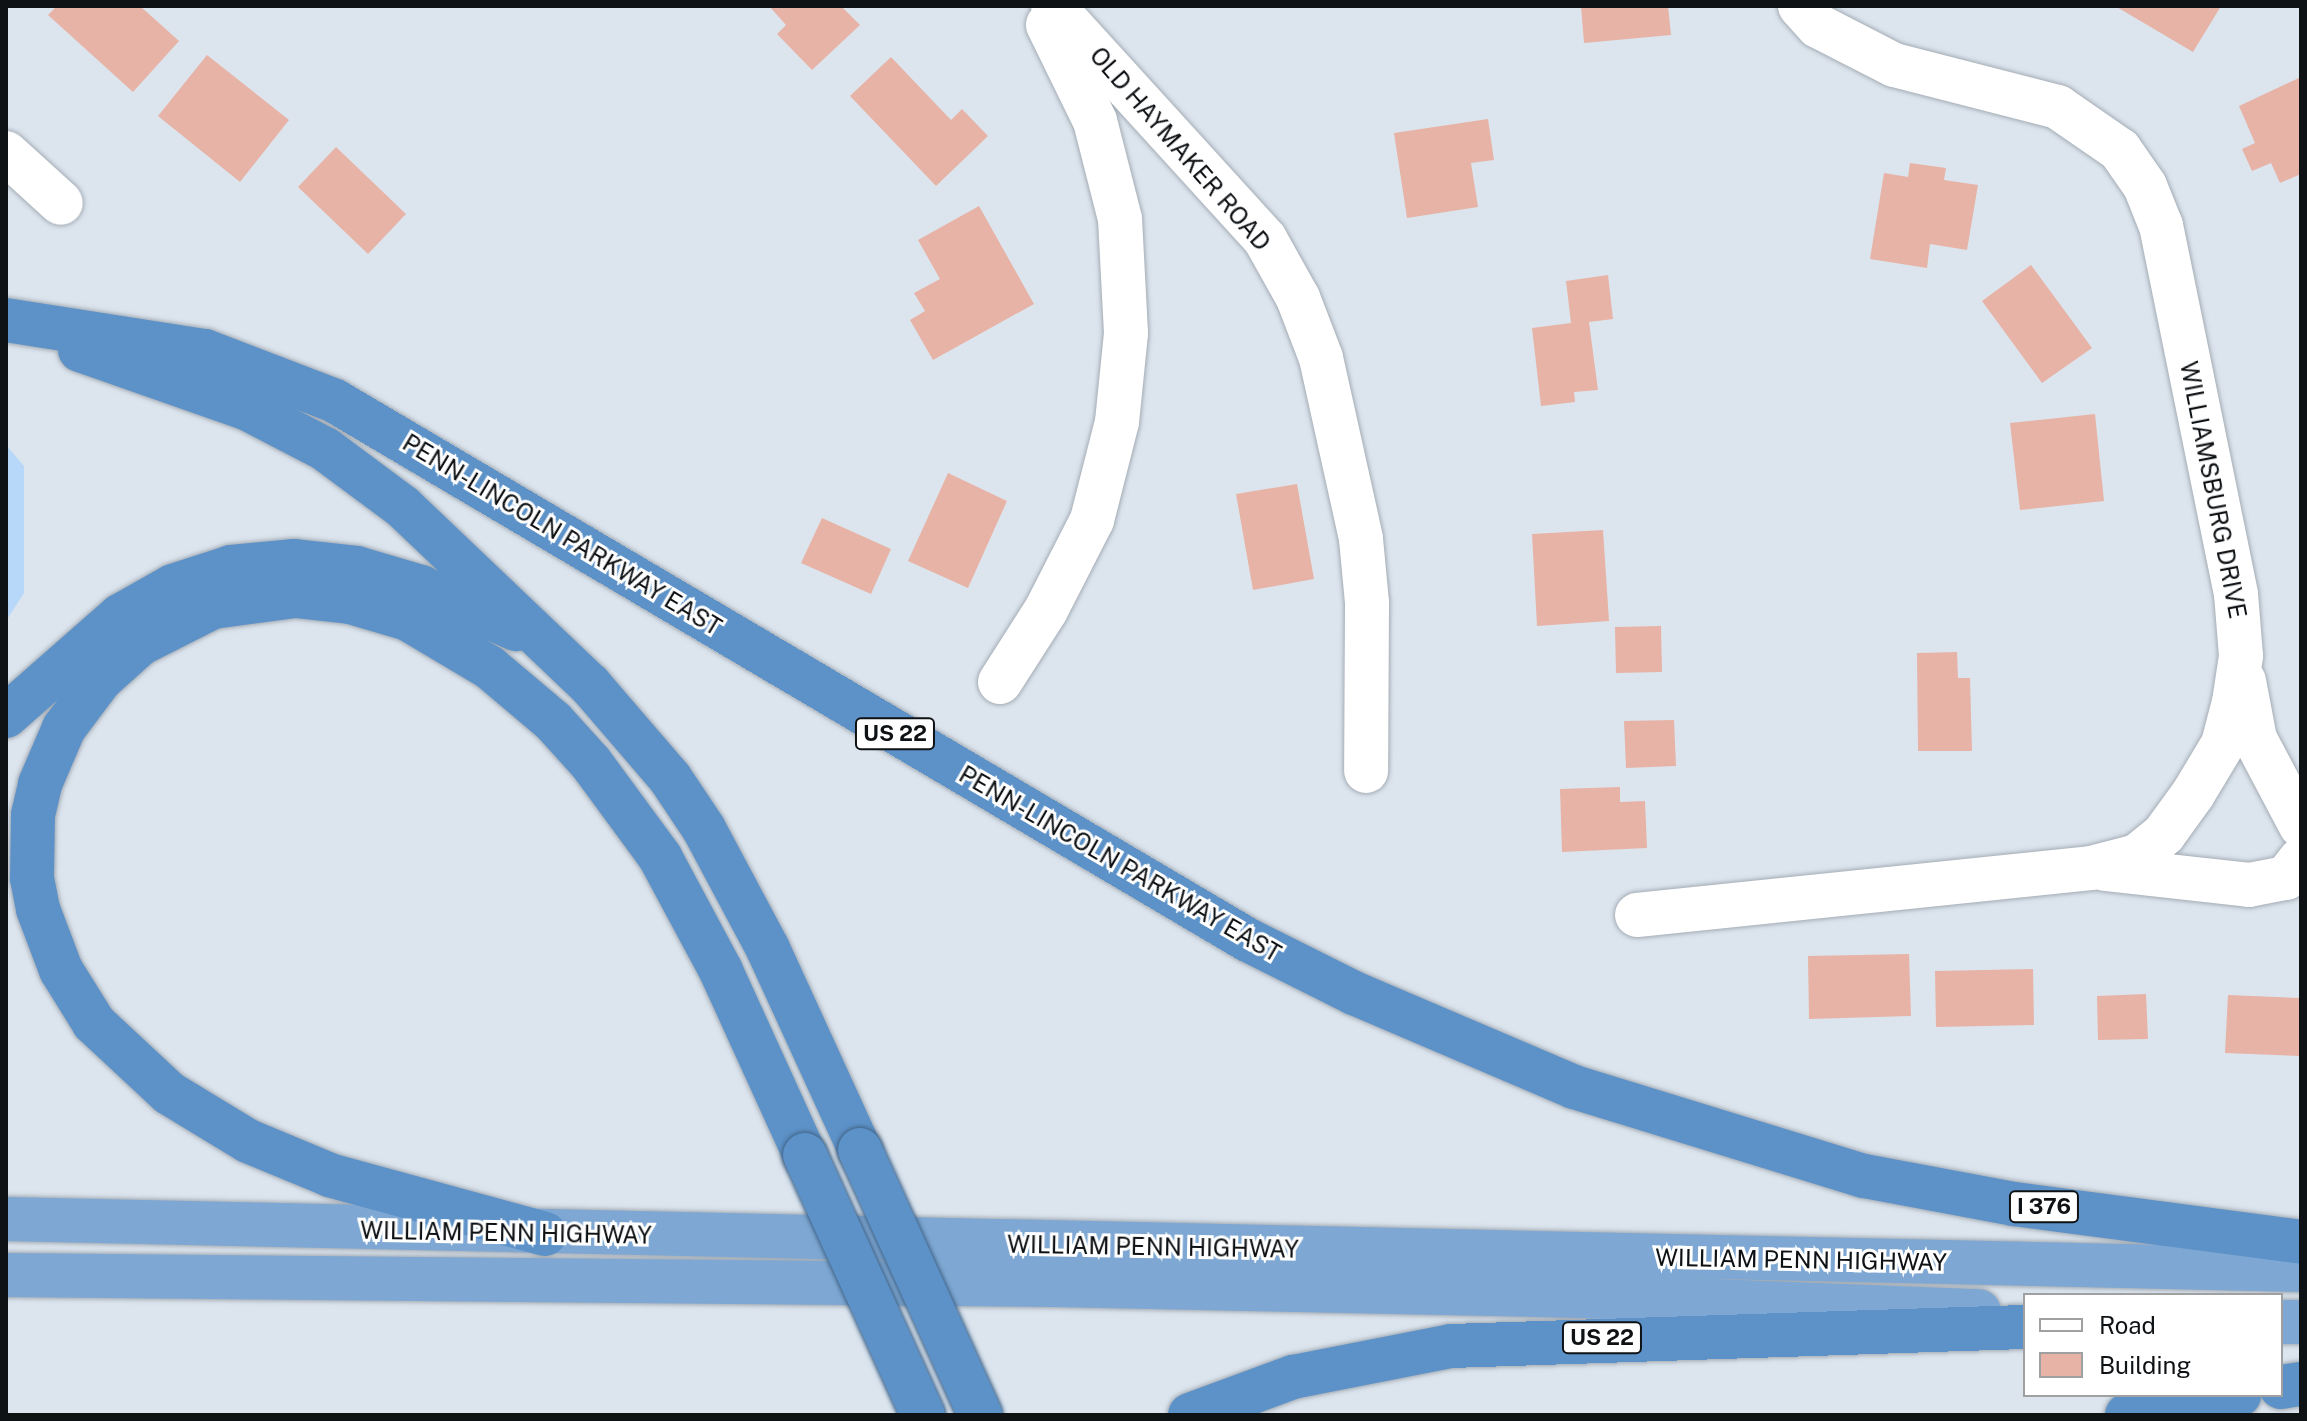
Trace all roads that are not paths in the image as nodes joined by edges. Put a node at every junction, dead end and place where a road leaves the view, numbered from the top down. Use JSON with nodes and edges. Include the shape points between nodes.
{"nodes":[{"id":1,"x":1036,"y":6,"type":"edge"},
{"id":2,"x":1053,"y":6,"type":"edge"},
{"id":3,"x":1800,"y":6,"type":"edge"},
{"id":4,"x":1167,"y":131,"type":"junction"},
{"id":5,"x":6,"y":153,"type":"edge"},
{"id":6,"x":1109,"y":176,"type":"junction"},
{"id":7,"x":61,"y":203,"type":"dead end"},
{"id":8,"x":6,"y":320,"type":"edge"},
{"id":9,"x":6,"y":327,"type":"edge"},
{"id":10,"x":544,"y":642,"type":"junction"},
{"id":11,"x":2241,"y":656,"type":"junction"},
{"id":12,"x":1000,"y":682,"type":"dead end"},
{"id":13,"x":6,"y":716,"type":"edge"},
{"id":14,"x":1366,"y":771,"type":"dead end"},
{"id":15,"x":2301,"y":826,"type":"edge"},
{"id":16,"x":2301,"y":859,"type":"edge"},
{"id":17,"x":2091,"y":868,"type":"junction"},
{"id":18,"x":1637,"y":915,"type":"dead end"},
{"id":19,"x":1789,"y":1156,"type":"joint"},
{"id":20,"x":6,"y":1219,"type":"edge"},
{"id":21,"x":545,"y":1234,"type":"junction"},
{"id":22,"x":2301,"y":1242,"type":"edge"},
{"id":23,"x":2301,"y":1270,"type":"edge"},
{"id":24,"x":6,"y":1275,"type":"edge"},
{"id":25,"x":2023,"y":1312,"type":"edge"},
{"id":26,"x":2023,"y":1327,"type":"edge"},
{"id":27,"x":2228,"y":1397,"type":"edge"},
{"id":28,"x":923,"y":1415,"type":"edge"},
{"id":29,"x":980,"y":1415,"type":"edge"},
{"id":30,"x":1190,"y":1415,"type":"edge"},
{"id":31,"x":2127,"y":1415,"type":"edge"}],
"edges":[{"from":1,"to":6,"type":"street","name":"OLD HAYMAKER ROAD","via":[[1083,93]]},
{"from":2,"to":4,"type":"street","name":"OLD HAYMAKER ROAD"},
{"from":3,"to":11,"type":"street","name":"WILLIAMSBURG DRIVE","via":[[1818,26],[1894,65],[2058,107],[2090,126],[2129,162],[2161,226],[2236,594]]},
{"from":4,"to":6,"type":"street","via":[[1127,131],[1112,146]]},
{"from":4,"to":14,"type":"street","name":"OLD HAYMAKER ROAD","via":[[1265,239],[1298,298],[1321,358],[1361,539],[1367,603]]},
{"from":5,"to":7,"type":"street"},
{"from":6,"to":12,"type":"street","name":"OLD HAYMAKER ROAD","via":[[1120,219],[1126,333],[1117,422],[1092,520],[1046,610]]},
{"from":8,"to":19,"type":"highway","name":"PENN-LINCOLN PARKWAY EAST","number":"US 22","via":[[205,351],[335,401],[1248,940],[1354,993],[1574,1087]]},
{"from":9,"to":10,"type":"highway","via":[[193,388],[325,449],[403,507]]},
{"from":10,"to":13,"type":"highway","via":[[389,576],[295,561],[247,565],[173,586],[120,616]]},
{"from":10,"to":29,"type":"highway","bridge":true,"via":[[631,730],[704,829],[768,949]]},
{"from":11,"to":15,"type":"street","via":[[2255,739]]},
{"from":11,"to":17,"type":"street","name":"WILLIAMSBURG DRIVE","via":[[2223,744],[2193,794],[2164,834],[2137,856]]},
{"from":16,"to":17,"type":"street","via":[[2286,878],[2249,885]]},
{"from":17,"to":18,"type":"street","name":"WILLIAMSBURG DRIVE"},
{"from":19,"to":22,"type":"highway","name":"PENN-LINCOLN PARKWAY EAST","number":"I 376","via":[[1940,1192]]},
{"from":20,"to":21,"type":"highway","name":"WILLIAM PENN HIGHWAY"},
{"from":21,"to":23,"type":"highway","name":"WILLIAM PENN HIGHWAY"},
{"from":21,"to":28,"type":"highway","bridge":true,"via":[[330,1175],[248,1141],[169,1093],[94,1023],[61,970],[38,909],[32,878],[33,815],[64,728],[100,680],[140,644],[213,607],[295,596],[350,602],[408,619],[489,667],[543,712],[591,763],[660,857],[721,971]]},
{"from":24,"to":25,"type":"highway","name":"WILLIAM PENN HIGHWAY","via":[[1054,1285]]},
{"from":26,"to":30,"type":"highway","number":"US 22","via":[[1451,1346],[1293,1377]]},
{"from":27,"to":31,"type":"highway"}]}
